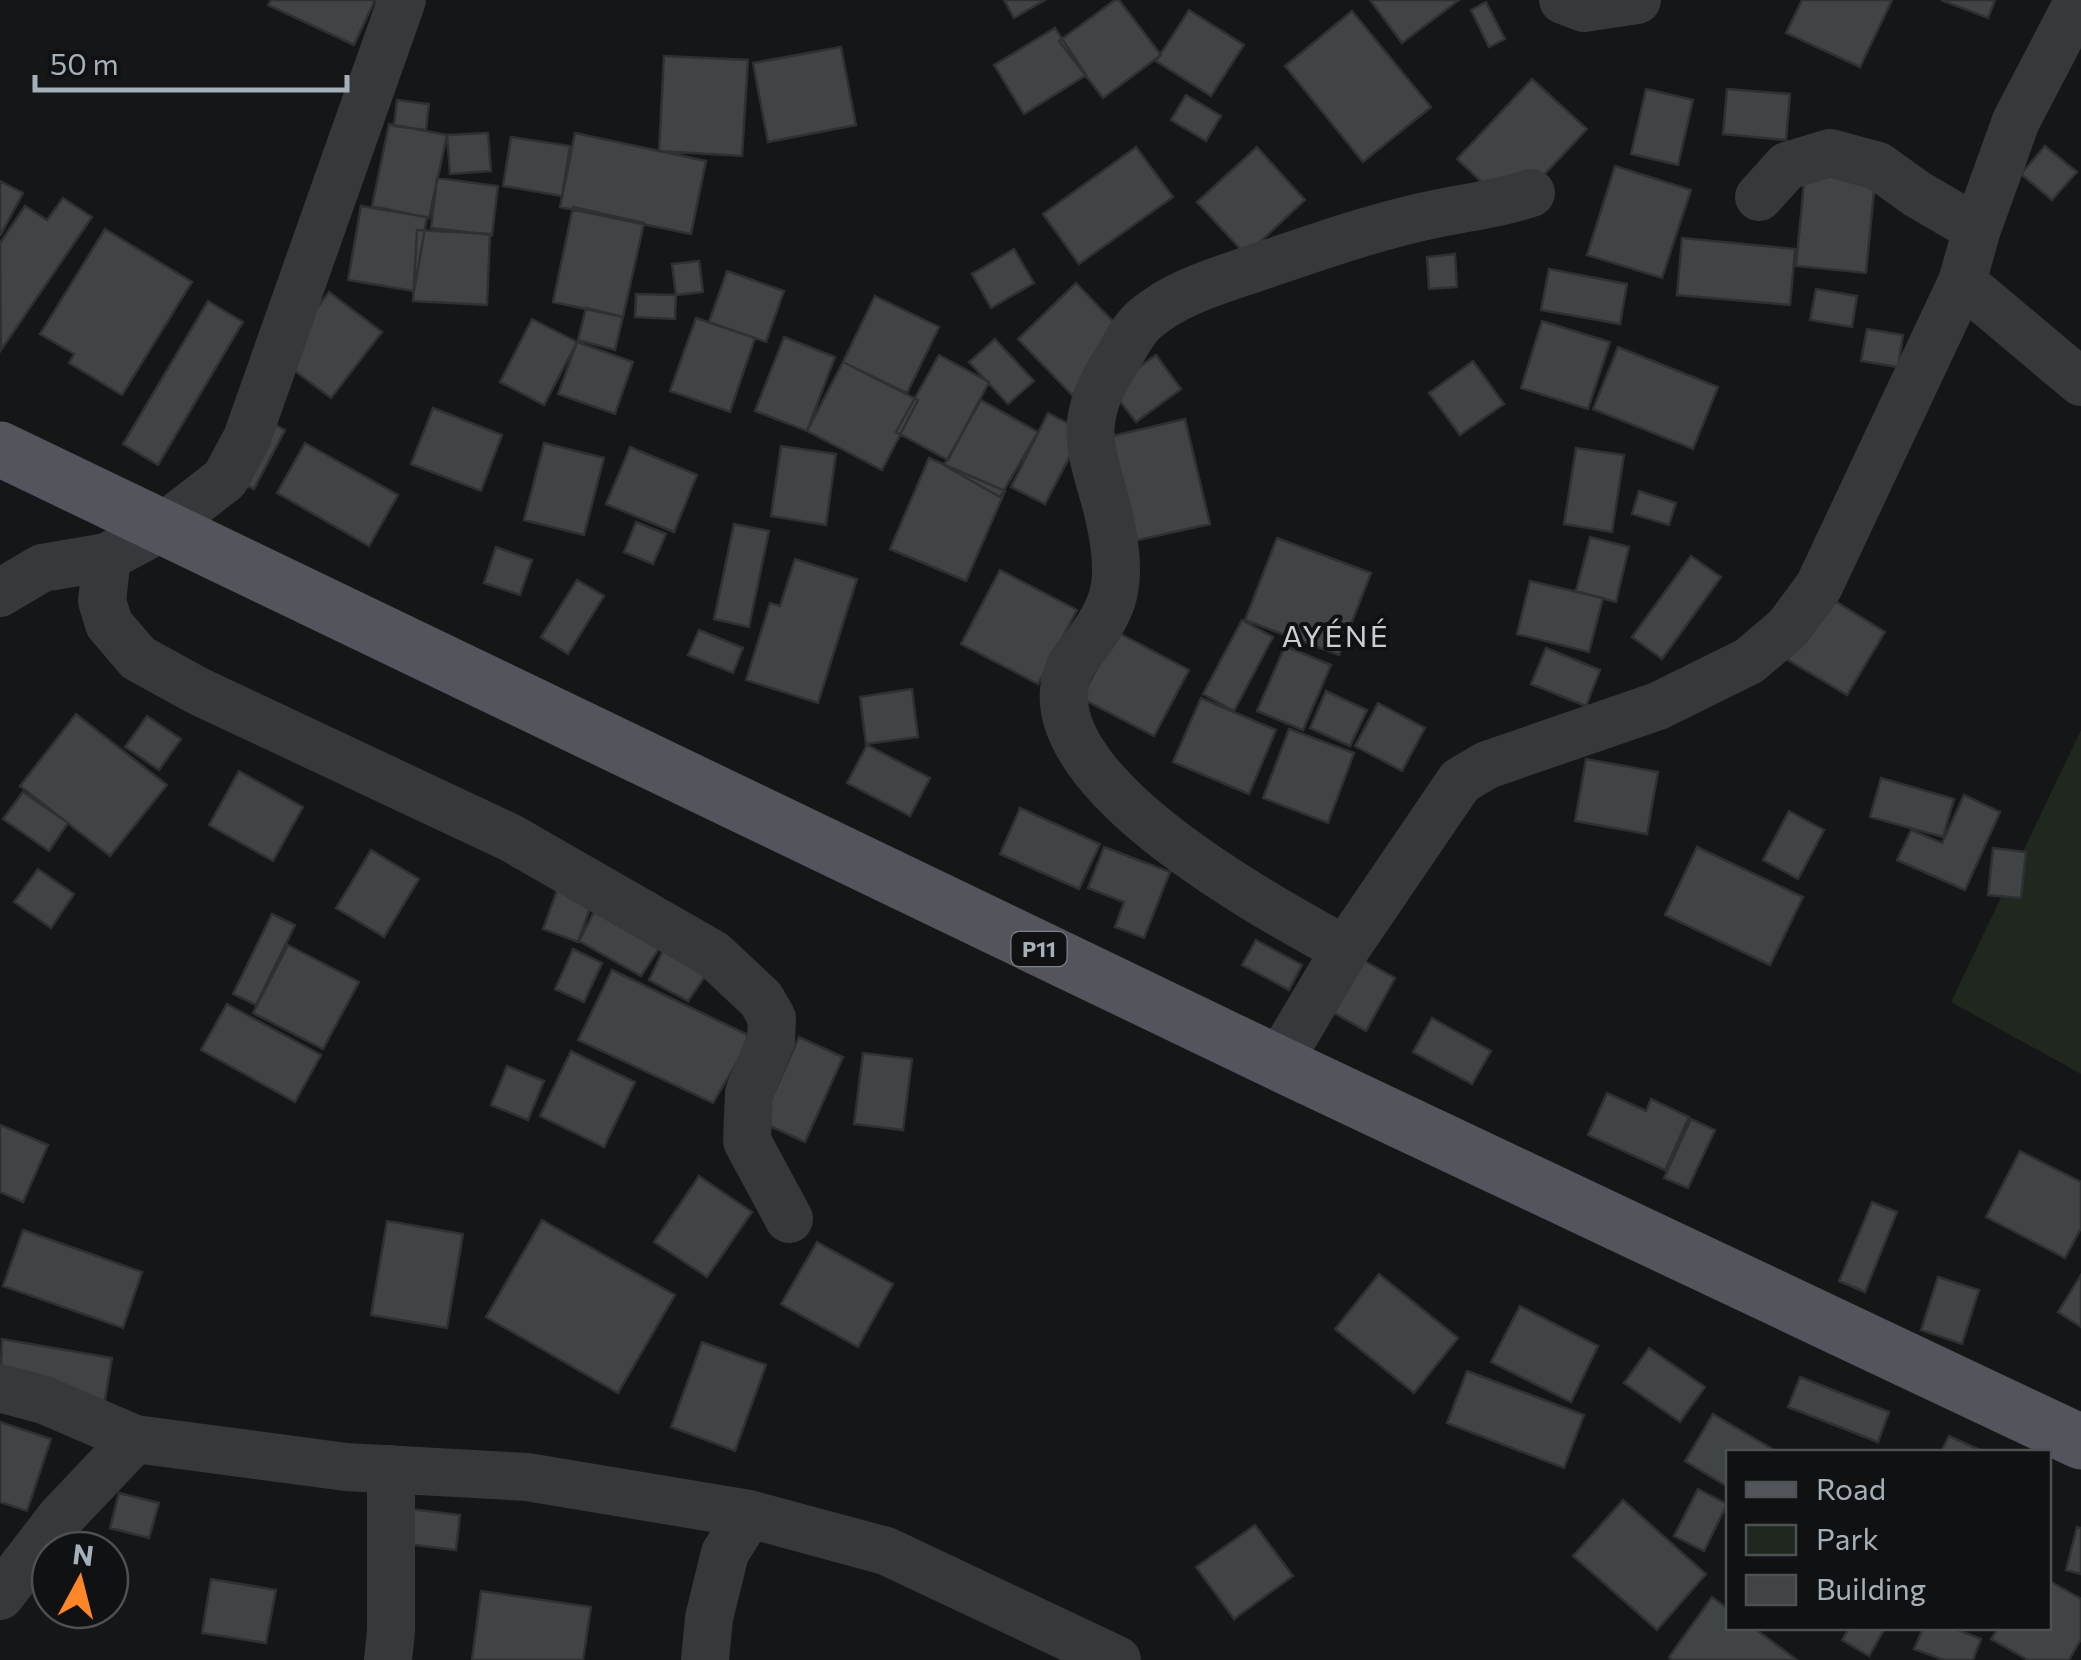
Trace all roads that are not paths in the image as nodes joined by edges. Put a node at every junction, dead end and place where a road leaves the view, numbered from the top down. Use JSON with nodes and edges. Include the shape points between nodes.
{"nodes":[{"id":1,"x":402,"y":0,"type":"edge"},
{"id":2,"x":1563,"y":0,"type":"edge"},
{"id":3,"x":1637,"y":0,"type":"edge"},
{"id":4,"x":2079,"y":0,"type":"edge"},
{"id":5,"x":1531,"y":194,"type":"dead end"},
{"id":6,"x":1759,"y":197,"type":"dead end"},
{"id":7,"x":1977,"y":229,"type":"junction"},
{"id":8,"x":1962,"y":282,"type":"junction"},
{"id":9,"x":2081,"y":382,"type":"edge"},
{"id":10,"x":0,"y":448,"type":"edge"},
{"id":11,"x":163,"y":527,"type":"junction"},
{"id":12,"x":107,"y":557,"type":"junction"},
{"id":13,"x":21,"y":559,"type":"edge"},
{"id":14,"x":0,"y":593,"type":"edge"},
{"id":15,"x":1345,"y":950,"type":"junction"},
{"id":16,"x":1278,"y":1064,"type":"junction"},
{"id":17,"x":788,"y":1218,"type":"dead end"},
{"id":18,"x":0,"y":1388,"type":"edge"},
{"id":19,"x":136,"y":1439,"type":"junction"},
{"id":20,"x":2081,"y":1442,"type":"edge"},
{"id":21,"x":391,"y":1469,"type":"junction"},
{"id":22,"x":749,"y":1514,"type":"junction"},
{"id":23,"x":0,"y":1596,"type":"edge"},
{"id":24,"x":388,"y":1660,"type":"edge"},
{"id":25,"x":706,"y":1660,"type":"edge"},
{"id":26,"x":1117,"y":1660,"type":"edge"}],
"edges":[{"from":1,"to":11,"type":"street","via":[[247,438],[225,479]]},
{"from":2,"to":3,"type":"street","via":[[1584,8]]},
{"from":4,"to":7,"type":"street","via":[[2016,121]]},
{"from":5,"to":15,"type":"street","via":[[1400,223],[1212,281],[1142,321],[1096,392],[1088,433],[1114,542],[1117,590],[1106,618],[1068,671],[1063,704],[1077,744],[1114,793],[1194,861]]},
{"from":6,"to":7,"type":"street","via":[[1786,166],[1830,153],[1878,166]]},
{"from":7,"to":8,"type":"street"},
{"from":8,"to":9,"type":"street"},
{"from":8,"to":15,"type":"street","via":[[1819,586],[1788,628],[1749,661],[1658,706],[1501,760],[1460,781]]},
{"from":10,"to":11,"type":"main road","number":"P11"},
{"from":11,"to":12,"type":"street"},
{"from":11,"to":16,"type":"main road","number":"P11"},
{"from":12,"to":13,"type":"street"},
{"from":12,"to":17,"type":"street","via":[[102,601],[109,624],[138,658],[511,838],[712,954],[761,999],[772,1018],[770,1040],[750,1092],[747,1141]]},
{"from":13,"to":14,"type":"street"},
{"from":15,"to":16,"type":"street"},
{"from":16,"to":20,"type":"main road","number":"P11"},
{"from":18,"to":19,"type":"street"},
{"from":19,"to":21,"type":"street"},
{"from":19,"to":23,"type":"street","via":[[61,1517]]},
{"from":21,"to":22,"type":"street","via":[[527,1477]]},
{"from":21,"to":24,"type":"street"},
{"from":22,"to":25,"type":"street","via":[[725,1553]]},
{"from":22,"to":26,"type":"street","via":[[886,1551]]}]}
